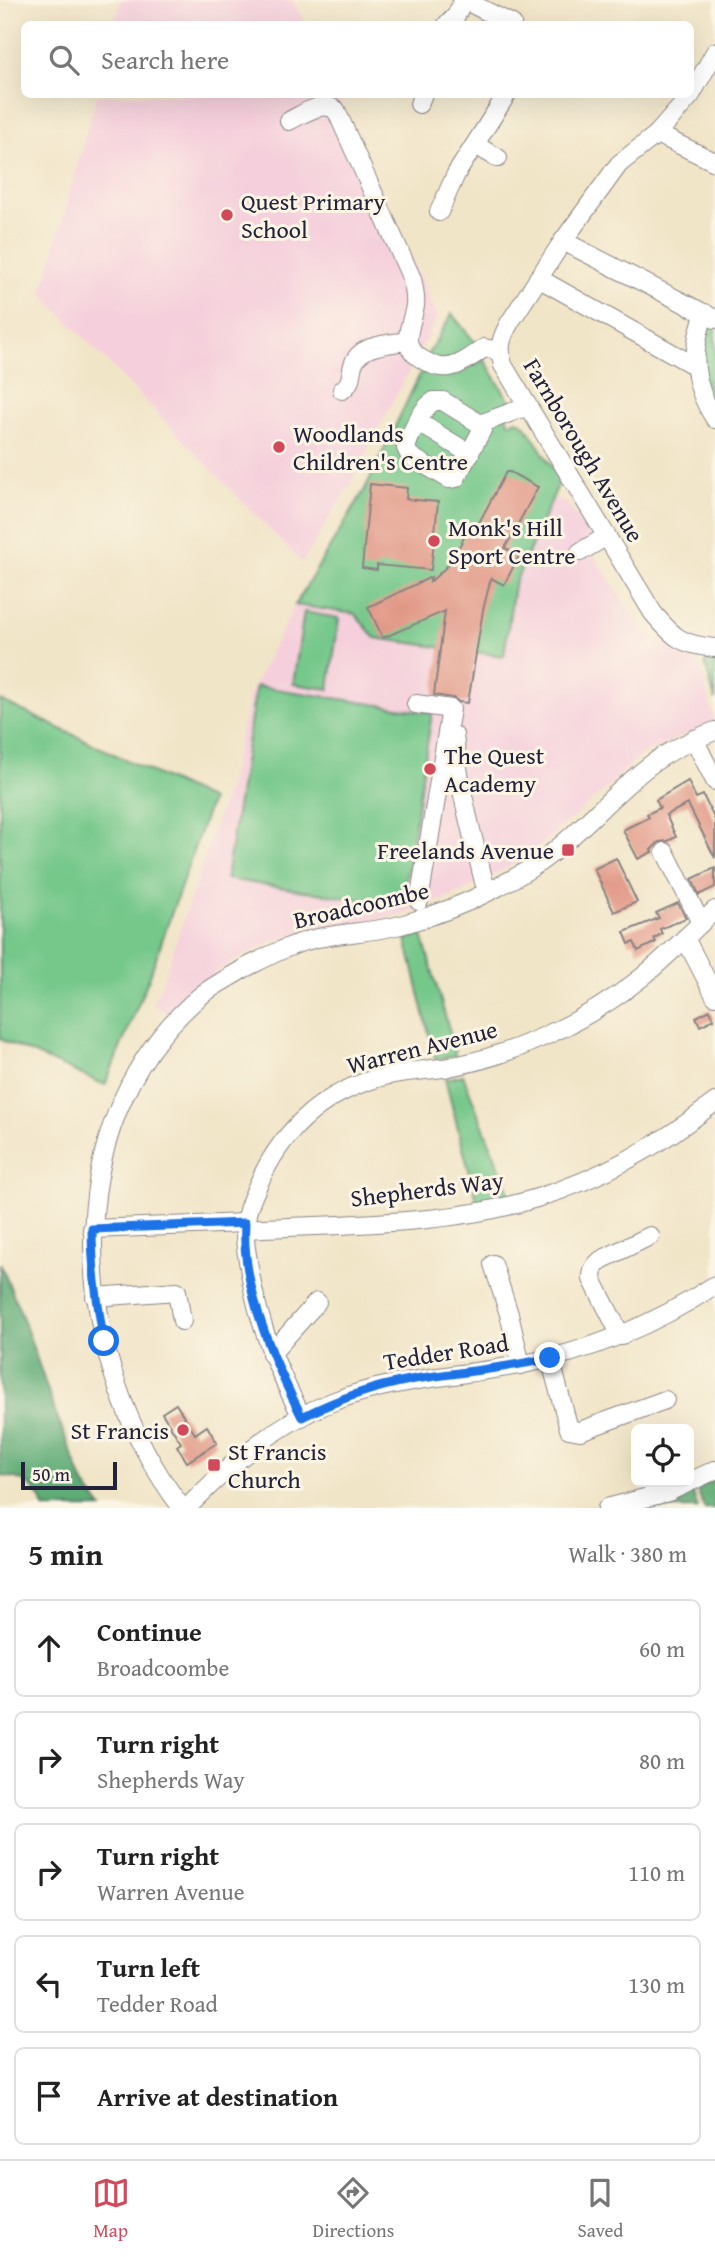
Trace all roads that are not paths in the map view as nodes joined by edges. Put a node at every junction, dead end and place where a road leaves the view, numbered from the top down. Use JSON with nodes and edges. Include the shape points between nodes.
{"nodes":[{"id":1,"x":463,"y":0,"type":"edge"},
{"id":2,"x":450,"y":21,"type":"edge"},
{"id":3,"x":506,"y":21,"type":"edge"},
{"id":4,"x":715,"y":52,"type":"edge"},
{"id":5,"x":694,"y":88,"type":"edge"},
{"id":6,"x":504,"y":98,"type":"edge"},
{"id":7,"x":687,"y":98,"type":"edge"},
{"id":8,"x":289,"y":121,"type":"dead end"},
{"id":9,"x":657,"y":134,"type":"junction"},
{"id":10,"x":475,"y":145,"type":"junction"},
{"id":11,"x":498,"y":158,"type":"dead end"},
{"id":12,"x":715,"y":162,"type":"edge"},
{"id":13,"x":439,"y":212,"type":"dead end"},
{"id":14,"x":563,"y":241,"type":"junction"},
{"id":15,"x":538,"y":278,"type":"junction"},
{"id":16,"x":710,"y":316,"type":"edge"},
{"id":17,"x":407,"y":341,"type":"junction"},
{"id":18,"x":499,"y":351,"type":"junction"},
{"id":19,"x":695,"y":366,"type":"junction"},
{"id":20,"x":342,"y":390,"type":"dead end"},
{"id":21,"x":528,"y":406,"type":"junction"},
{"id":22,"x":715,"y":419,"type":"edge"},
{"id":23,"x":418,"y":422,"type":"junction"},
{"id":24,"x":480,"y":424,"type":"junction"},
{"id":25,"x":470,"y":454,"type":"junction"},
{"id":26,"x":607,"y":536,"type":"junction"},
{"id":27,"x":580,"y":552,"type":"dead end"},
{"id":28,"x":715,"y":648,"type":"edge"},
{"id":29,"x":416,"y":704,"type":"dead end"},
{"id":30,"x":451,"y":709,"type":"junction"},
{"id":31,"x":715,"y":731,"type":"edge"},
{"id":32,"x":694,"y":739,"type":"junction"},
{"id":33,"x":715,"y":781,"type":"edge"},
{"id":34,"x":665,"y":852,"type":"dead end"},
{"id":35,"x":489,"y":891,"type":"junction"},
{"id":36,"x":419,"y":901,"type":"dead end"},
{"id":37,"x":715,"y":910,"type":"edge"},
{"id":38,"x":701,"y":923,"type":"junction"},
{"id":39,"x":685,"y":938,"type":"junction"},
{"id":40,"x":715,"y":996,"type":"edge"},
{"id":41,"x":715,"y":1102,"type":"edge"},
{"id":42,"x":245,"y":1226,"type":"junction"},
{"id":43,"x":92,"y":1229,"type":"junction"},
{"id":44,"x":649,"y":1236,"type":"dead end"},
{"id":45,"x":493,"y":1264,"type":"dead end"},
{"id":46,"x":715,"y":1285,"type":"edge"},
{"id":47,"x":96,"y":1297,"type":"junction"},
{"id":48,"x":317,"y":1302,"type":"dead end"},
{"id":49,"x":182,"y":1321,"type":"dead end"},
{"id":50,"x":621,"y":1336,"type":"junction"},
{"id":51,"x":271,"y":1354,"type":"junction"},
{"id":52,"x":550,"y":1358,"type":"junction"},
{"id":53,"x":521,"y":1365,"type":"junction"},
{"id":54,"x":665,"y":1400,"type":"dead end"},
{"id":55,"x":302,"y":1417,"type":"junction"},
{"id":56,"x":715,"y":1471,"type":"edge"},
{"id":57,"x":184,"y":1508,"type":"edge"},
{"id":58,"x":607,"y":1508,"type":"edge"}],
"edges":[{"from":1,"to":2,"type":"street"},
{"from":1,"to":3,"type":"street"},
{"from":4,"to":5,"type":"street","name":"Farnborough Avenue"},
{"from":6,"to":10,"type":"street"},
{"from":7,"to":9,"type":"street","name":"Farnborough Avenue"},
{"from":8,"to":17,"type":"street","via":[[326,105],[336,110],[412,279],[415,305]]},
{"from":9,"to":12,"type":"street"},
{"from":9,"to":14,"type":"street","name":"Farnborough Avenue","via":[[619,164]]},
{"from":10,"to":11,"type":"street"},
{"from":10,"to":13,"type":"street"},
{"from":14,"to":15,"type":"street","name":"Farnborough Avenue"},
{"from":14,"to":16,"type":"street"},
{"from":15,"to":18,"type":"street","name":"Farnborough Avenue","via":[[502,337]]},
{"from":15,"to":19,"type":"street"},
{"from":16,"to":19,"type":"street","via":[[696,345]]},
{"from":17,"to":18,"type":"street","via":[[411,352],[435,367],[458,365],[484,348]]},
{"from":17,"to":20,"type":"street","via":[[363,352]]},
{"from":18,"to":21,"type":"street","name":"Farnborough Avenue"},
{"from":19,"to":22,"type":"street","via":[[698,387]]},
{"from":21,"to":24,"type":"street"},
{"from":21,"to":26,"type":"street","name":"Farnborough Avenue"},
{"from":23,"to":24,"type":"street","via":[[428,404],[443,401]]},
{"from":23,"to":25,"type":"street"},
{"from":23,"to":25,"type":"street","via":[[406,448],[410,456],[449,479],[456,478]]},
{"from":24,"to":25,"type":"street","via":[[482,430]]},
{"from":26,"to":27,"type":"street"},
{"from":26,"to":28,"type":"street","name":"Farnborough Avenue","via":[[653,613],[673,637]]},
{"from":29,"to":30,"type":"street"},
{"from":30,"to":35,"type":"street","via":[[456,765]]},
{"from":30,"to":36,"type":"street"},
{"from":31,"to":32,"type":"street","name":"Broadcoombe"},
{"from":32,"to":33,"type":"street"},
{"from":32,"to":35,"type":"street","name":"Broadcoombe","via":[[653,762],[539,863]]},
{"from":34,"to":38,"type":"street"},
{"from":35,"to":43,"type":"street","name":"Broadcoombe","via":[[401,925],[314,939],[280,951],[201,995],[144,1059],[122,1103],[102,1160]]},
{"from":37,"to":38,"type":"street","name":"Warren Avenue"},
{"from":38,"to":39,"type":"street","name":"Warren Avenue"},
{"from":39,"to":40,"type":"street"},
{"from":39,"to":42,"type":"street","name":"Warren Avenue","via":[[622,992],[545,1036],[452,1066],[371,1080],[322,1103],[299,1122],[267,1164]]},
{"from":41,"to":42,"type":"street","name":"Shepherds Way","via":[[650,1148],[535,1199],[450,1216]]},
{"from":42,"to":43,"type":"street","name":"Shepherds Way"},
{"from":42,"to":51,"type":"street","name":"Warren Avenue","via":[[255,1299]]},
{"from":43,"to":47,"type":"street","name":"Broadcoombe"},
{"from":44,"to":50,"type":"street","via":[[601,1260],[592,1272]]},
{"from":45,"to":53,"type":"street"},
{"from":46,"to":50,"type":"street","name":"Tedder Road"},
{"from":47,"to":49,"type":"street","via":[[177,1291]]},
{"from":47,"to":57,"type":"street","name":"Broadcoombe","via":[[125,1409],[163,1483]]},
{"from":48,"to":51,"type":"street"},
{"from":50,"to":52,"type":"street","name":"Tedder Road"},
{"from":51,"to":55,"type":"street","name":"Warren Avenue"},
{"from":52,"to":53,"type":"street","name":"Tedder Road"},
{"from":52,"to":54,"type":"street","via":[[569,1429],[580,1431]]},
{"from":53,"to":55,"type":"street","name":"Tedder Road","via":[[409,1380],[331,1402]]},
{"from":55,"to":57,"type":"street","name":"Tedder Road","via":[[258,1443]]},
{"from":56,"to":58,"type":"street","via":[[668,1492]]}]}
